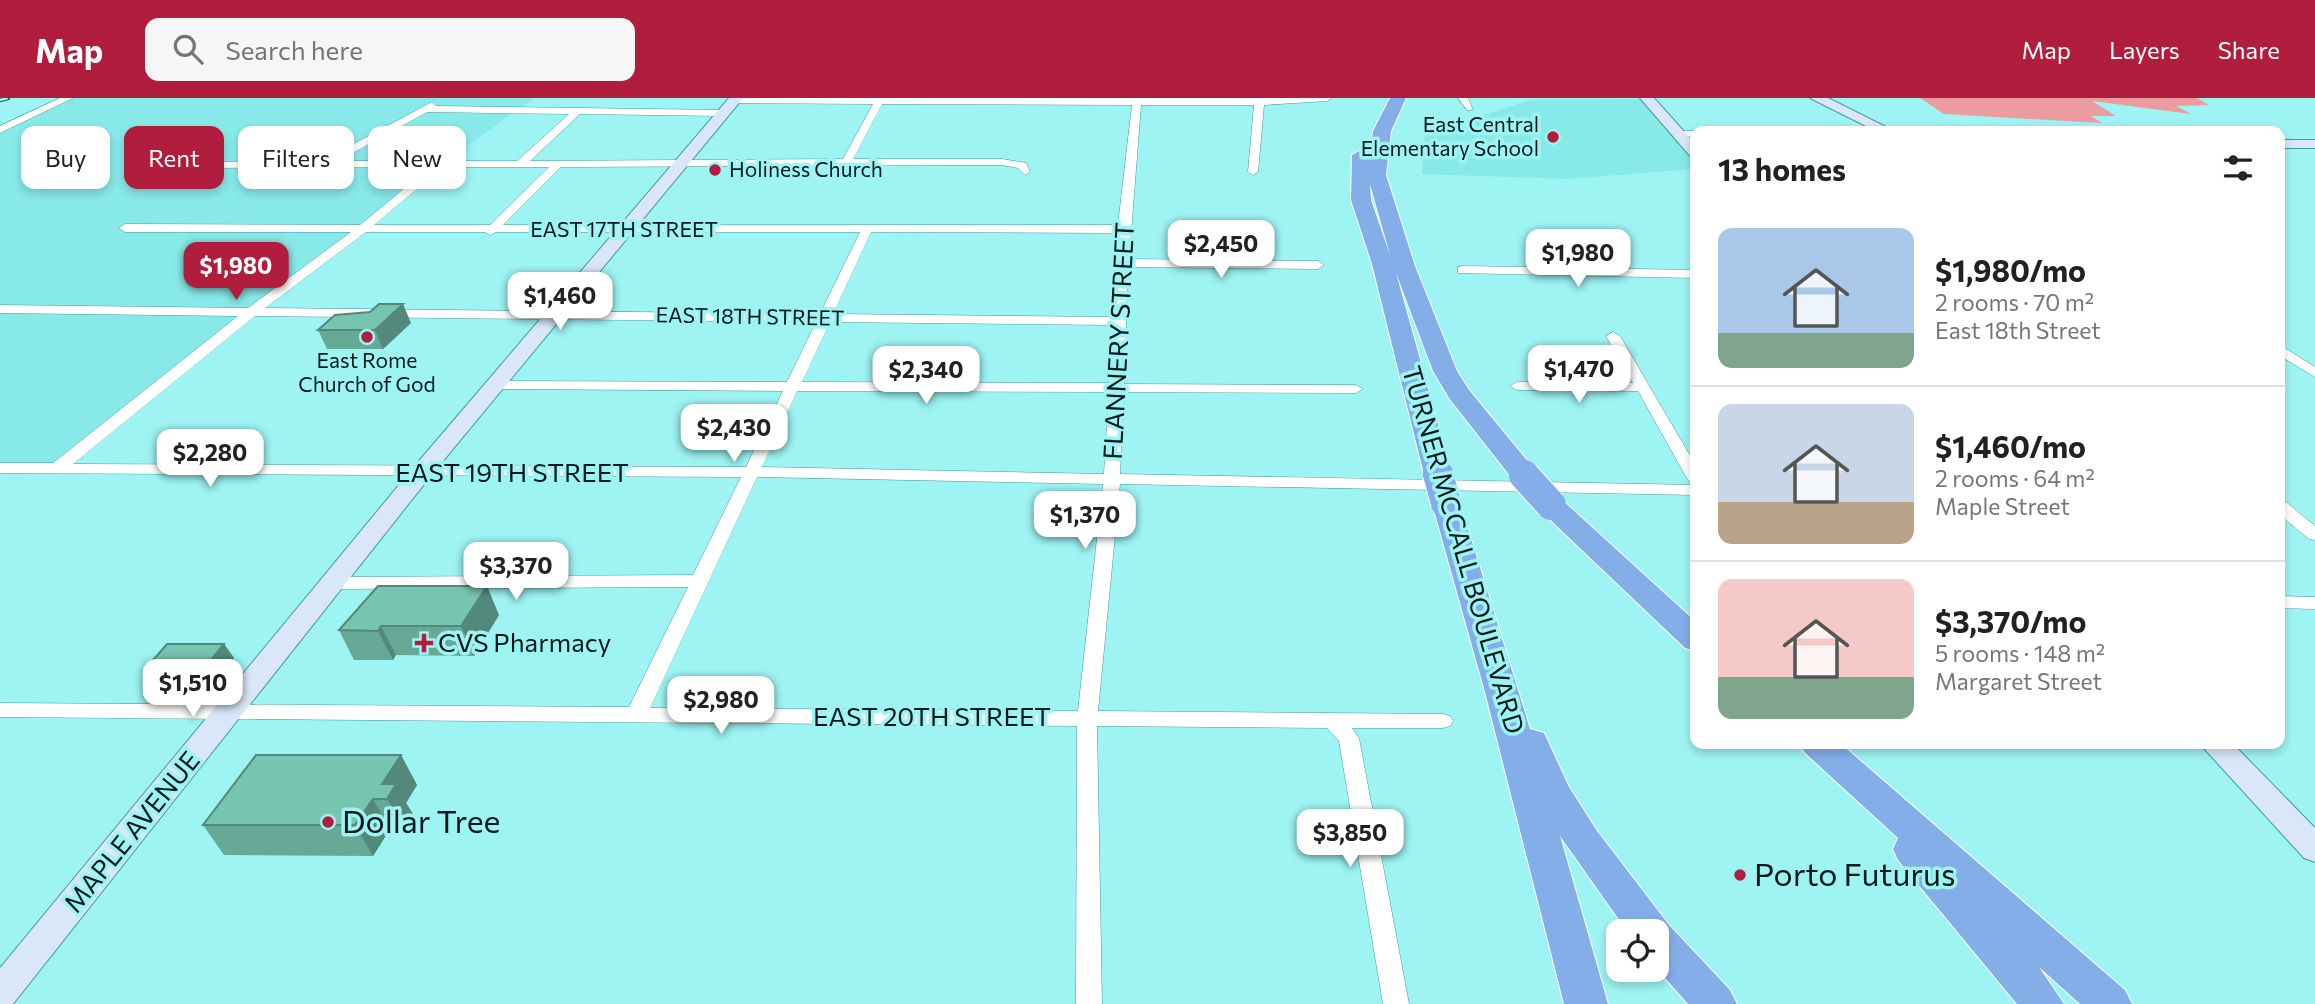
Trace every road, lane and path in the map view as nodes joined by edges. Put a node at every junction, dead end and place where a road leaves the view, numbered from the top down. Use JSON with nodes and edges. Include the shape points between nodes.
{"nodes":[{"id":1,"x":68,"y":98,"type":"edge"},
{"id":2,"x":444,"y":98,"type":"edge"},
{"id":3,"x":1377,"y":98,"type":"edge"},
{"id":4,"x":1398,"y":98,"type":"edge"},
{"id":5,"x":1463,"y":98,"type":"edge"},
{"id":6,"x":1647,"y":98,"type":"edge"},
{"id":7,"x":1817,"y":98,"type":"edge"},
{"id":8,"x":880,"y":99,"type":"edge"},
{"id":9,"x":1324,"y":99,"type":"edge"},
{"id":10,"x":1137,"y":100,"type":"edge"},
{"id":11,"x":1259,"y":102,"type":"junction"},
{"id":12,"x":731,"y":104,"type":"edge"},
{"id":13,"x":1470,"y":108,"type":"dead end"},
{"id":14,"x":424,"y":109,"type":"junction"},
{"id":15,"x":579,"y":110,"type":"junction"},
{"id":16,"x":1876,"y":126,"type":"edge"},
{"id":17,"x":0,"y":131,"type":"edge"},
{"id":18,"x":1679,"y":134,"type":"junction"},
{"id":19,"x":1690,"y":134,"type":"edge"},
{"id":20,"x":2285,"y":144,"type":"edge"},
{"id":21,"x":2315,"y":144,"type":"edge"},
{"id":22,"x":1690,"y":147,"type":"edge"},
{"id":23,"x":354,"y":148,"type":"edge"},
{"id":24,"x":846,"y":163,"type":"junction"},
{"id":25,"x":520,"y":164,"type":"junction"},
{"id":26,"x":558,"y":164,"type":"junction"},
{"id":27,"x":683,"y":164,"type":"junction"},
{"id":28,"x":466,"y":165,"type":"edge"},
{"id":29,"x":1026,"y":172,"type":"dead end"},
{"id":30,"x":1253,"y":172,"type":"dead end"},
{"id":31,"x":410,"y":189,"type":"edge"},
{"id":32,"x":125,"y":228,"type":"dead end"},
{"id":33,"x":867,"y":229,"type":"junction"},
{"id":34,"x":1124,"y":229,"type":"junction"},
{"id":35,"x":360,"y":230,"type":"junction"},
{"id":36,"x":624,"y":230,"type":"junction"},
{"id":37,"x":490,"y":231,"type":"junction"},
{"id":38,"x":1124,"y":262,"type":"junction"},
{"id":39,"x":1318,"y":265,"type":"dead end"},
{"id":40,"x":1462,"y":270,"type":"dead end"},
{"id":41,"x":1690,"y":274,"type":"edge"},
{"id":42,"x":0,"y":309,"type":"edge"},
{"id":43,"x":251,"y":312,"type":"junction"},
{"id":44,"x":553,"y":315,"type":"junction"},
{"id":45,"x":824,"y":318,"type":"junction"},
{"id":46,"x":1121,"y":321,"type":"junction"},
{"id":47,"x":1613,"y":336,"type":"dead end"},
{"id":48,"x":2285,"y":352,"type":"edge"},
{"id":49,"x":2315,"y":373,"type":"edge"},
{"id":50,"x":495,"y":385,"type":"junction"},
{"id":51,"x":1517,"y":386,"type":"dead end"},
{"id":52,"x":792,"y":387,"type":"junction"},
{"id":53,"x":1641,"y":387,"type":"junction"},
{"id":54,"x":1356,"y":388,"type":"dead end"},
{"id":55,"x":1115,"y":389,"type":"junction"},
{"id":56,"x":0,"y":468,"type":"edge"},
{"id":57,"x":56,"y":469,"type":"junction"},
{"id":58,"x":1690,"y":470,"type":"edge"},
{"id":59,"x":751,"y":472,"type":"junction"},
{"id":60,"x":421,"y":473,"type":"junction"},
{"id":61,"x":1112,"y":479,"type":"junction"},
{"id":62,"x":1690,"y":490,"type":"edge"},
{"id":63,"x":2285,"y":510,"type":"edge"},
{"id":64,"x":2315,"y":535,"type":"edge"},
{"id":65,"x":699,"y":581,"type":"junction"},
{"id":66,"x":332,"y":583,"type":"junction"},
{"id":67,"x":2285,"y":602,"type":"edge"},
{"id":68,"x":2315,"y":603,"type":"edge"},
{"id":69,"x":1483,"y":625,"type":"junction"},
{"id":70,"x":1690,"y":634,"type":"edge"},
{"id":71,"x":0,"y":710,"type":"edge"},
{"id":72,"x":231,"y":712,"type":"junction"},
{"id":73,"x":636,"y":715,"type":"junction"},
{"id":74,"x":1087,"y":718,"type":"junction"},
{"id":75,"x":1332,"y":720,"type":"junction"},
{"id":76,"x":1443,"y":721,"type":"dead end"},
{"id":77,"x":1806,"y":749,"type":"edge"},
{"id":78,"x":1824,"y":749,"type":"edge"},
{"id":79,"x":2220,"y":749,"type":"edge"},
{"id":80,"x":2315,"y":849,"type":"edge"},
{"id":81,"x":1642,"y":919,"type":"edge"},
{"id":82,"x":1669,"y":952,"type":"edge"},
{"id":83,"x":0,"y":994,"type":"edge"},
{"id":84,"x":1089,"y":1004,"type":"edge"},
{"id":85,"x":1396,"y":1004,"type":"edge"},
{"id":86,"x":1586,"y":1004,"type":"edge"},
{"id":87,"x":1715,"y":1004,"type":"edge"},
{"id":88,"x":2042,"y":1004,"type":"edge"},
{"id":89,"x":2110,"y":1004,"type":"edge"}],
"edges":[{"from":1,"to":17,"type":"street"},
{"from":2,"to":14,"type":"street"},
{"from":3,"to":69,"type":"highway","name":"TURNER MCCALL BOULEVARD","bridge":true,"via":[[1362,135],[1361,200]]},
{"from":4,"to":70,"type":"highway","name":"TURNER MCCALL BOULEVARD","bridge":true,"via":[[1382,131],[1377,175],[1404,266],[1445,371],[1551,505]]},
{"from":5,"to":13,"type":"street"},
{"from":6,"to":18,"type":"main road"},
{"from":7,"to":16,"type":"main road"},
{"from":8,"to":10,"type":"street"},
{"from":8,"to":12,"type":"street"},
{"from":8,"to":24,"type":"street"},
{"from":9,"to":11,"type":"street"},
{"from":10,"to":11,"type":"street"},
{"from":10,"to":34,"type":"street","name":"FLANNERY STREET"},
{"from":11,"to":30,"type":"street"},
{"from":12,"to":15,"type":"street"},
{"from":12,"to":27,"type":"main road","name":"MAPLE AVENUE"},
{"from":14,"to":15,"type":"street"},
{"from":14,"to":23,"type":"street"},
{"from":15,"to":25,"type":"street"},
{"from":18,"to":19,"type":"street"},
{"from":18,"to":22,"type":"main road"},
{"from":20,"to":21,"type":"main road"},
{"from":24,"to":27,"type":"street"},
{"from":24,"to":29,"type":"street","via":[[1013,162],[1022,164]]},
{"from":25,"to":26,"type":"street"},
{"from":25,"to":28,"type":"street"},
{"from":26,"to":27,"type":"street"},
{"from":26,"to":37,"type":"street"},
{"from":27,"to":36,"type":"main road","name":"MAPLE AVENUE"},
{"from":31,"to":35,"type":"street"},
{"from":32,"to":35,"type":"street","name":"EAST 17TH STREET"},
{"from":33,"to":34,"type":"street","name":"EAST 17TH STREET"},
{"from":33,"to":36,"type":"street","name":"EAST 17TH STREET"},
{"from":33,"to":45,"type":"street"},
{"from":34,"to":38,"type":"street","name":"FLANNERY STREET"},
{"from":35,"to":37,"type":"street","name":"EAST 17TH STREET"},
{"from":35,"to":43,"type":"street"},
{"from":36,"to":37,"type":"street","name":"EAST 17TH STREET"},
{"from":36,"to":44,"type":"main road","name":"MAPLE AVENUE"},
{"from":38,"to":39,"type":"street"},
{"from":38,"to":46,"type":"street","name":"FLANNERY STREET"},
{"from":40,"to":41,"type":"street"},
{"from":42,"to":43,"type":"street","name":"EAST 18TH STREET"},
{"from":43,"to":44,"type":"street","name":"EAST 18TH STREET"},
{"from":43,"to":57,"type":"street"},
{"from":44,"to":45,"type":"street","name":"EAST 18TH STREET"},
{"from":44,"to":50,"type":"main road","name":"MAPLE AVENUE"},
{"from":45,"to":46,"type":"street","name":"EAST 18TH STREET"},
{"from":45,"to":52,"type":"street"},
{"from":46,"to":55,"type":"street","name":"FLANNERY STREET"},
{"from":47,"to":53,"type":"street"},
{"from":48,"to":49,"type":"street"},
{"from":50,"to":52,"type":"street"},
{"from":50,"to":60,"type":"main road","name":"MAPLE AVENUE"},
{"from":51,"to":53,"type":"street"},
{"from":52,"to":55,"type":"street"},
{"from":52,"to":59,"type":"street"},
{"from":53,"to":58,"type":"street"},
{"from":54,"to":55,"type":"street"},
{"from":55,"to":61,"type":"street","name":"FLANNERY STREET"},
{"from":56,"to":57,"type":"street","name":"EAST 19TH STREET"},
{"from":57,"to":60,"type":"street","name":"EAST 19TH STREET"},
{"from":59,"to":60,"type":"street","name":"EAST 19TH STREET"},
{"from":59,"to":61,"type":"street","name":"EAST 19TH STREET"},
{"from":59,"to":65,"type":"street"},
{"from":60,"to":66,"type":"main road","name":"MAPLE AVENUE"},
{"from":61,"to":62,"type":"street","name":"EAST 19TH STREET"},
{"from":61,"to":74,"type":"street","name":"FLANNERY STREET"},
{"from":63,"to":64,"type":"street"},
{"from":65,"to":66,"type":"street"},
{"from":65,"to":73,"type":"street"},
{"from":66,"to":72,"type":"main road","name":"MAPLE AVENUE"},
{"from":67,"to":68,"type":"street"},
{"from":69,"to":81,"type":"highway","via":[[1562,809]]},
{"from":69,"to":86,"type":"highway","name":"TURNER MCCALL BOULEVARD"},
{"from":71,"to":72,"type":"street","name":"EAST 20TH STREET"},
{"from":72,"to":73,"type":"street","name":"EAST 20TH STREET"},
{"from":72,"to":83,"type":"main road","name":"MAPLE AVENUE"},
{"from":73,"to":74,"type":"street","name":"EAST 20TH STREET"},
{"from":74,"to":75,"type":"street","name":"EAST 20TH STREET"},
{"from":74,"to":84,"type":"street","name":"FLANNERY STREET"},
{"from":75,"to":76,"type":"street","name":"EAST 20TH STREET"},
{"from":75,"to":85,"type":"street","via":[[1349,738]]},
{"from":77,"to":88,"type":"highway","via":[[1895,830]]},
{"from":78,"to":89,"type":"highway"},
{"from":79,"to":80,"type":"main road"},
{"from":82,"to":87,"type":"highway"}]}
